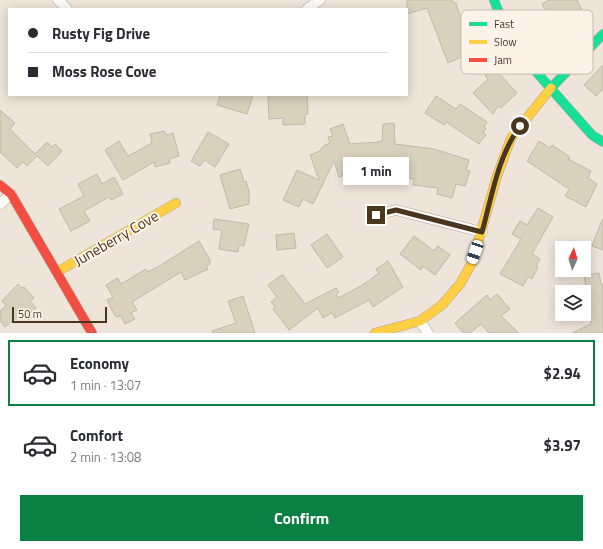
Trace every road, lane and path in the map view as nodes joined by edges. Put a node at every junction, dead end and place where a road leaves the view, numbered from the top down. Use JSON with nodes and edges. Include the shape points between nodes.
{"nodes":[{"id":1,"x":58,"y":0,"type":"edge"},
{"id":2,"x":320,"y":0,"type":"edge"},
{"id":3,"x":494,"y":0,"type":"edge"},
{"id":4,"x":66,"y":8,"type":"edge"},
{"id":5,"x":308,"y":8,"type":"edge"},
{"id":6,"x":498,"y":10,"type":"edge"},
{"id":7,"x":603,"y":34,"type":"edge"},
{"id":8,"x":593,"y":44,"type":"edge"},
{"id":9,"x":537,"y":74,"type":"edge"},
{"id":10,"x":564,"y":74,"type":"edge"},
{"id":11,"x":550,"y":89,"type":"junction"},
{"id":12,"x":603,"y":142,"type":"edge"},
{"id":13,"x":0,"y":185,"type":"edge"},
{"id":14,"x":11,"y":194,"type":"junction"},
{"id":15,"x":176,"y":203,"type":"dead end"},
{"id":16,"x":0,"y":204,"type":"edge"},
{"id":17,"x":376,"y":215,"type":"dead end"},
{"id":18,"x":482,"y":232,"type":"junction"},
{"id":19,"x":57,"y":272,"type":"junction"},
{"id":20,"x":420,"y":321,"type":"junction"},
{"id":21,"x":92,"y":333,"type":"edge"},
{"id":22,"x":374,"y":333,"type":"edge"},
{"id":23,"x":428,"y":333,"type":"edge"}],
"edges":[{"from":1,"to":4,"type":"street"},
{"from":2,"to":5,"type":"street"},
{"from":3,"to":6,"type":"street"},
{"from":7,"to":8,"type":"street"},
{"from":9,"to":11,"type":"street"},
{"from":10,"to":11,"type":"street"},
{"from":11,"to":12,"type":"street","via":[[592,135]]},
{"from":11,"to":18,"type":"street","via":[[511,138],[497,176]]},
{"from":13,"to":14,"type":"street"},
{"from":14,"to":16,"type":"street"},
{"from":14,"to":19,"type":"street"},
{"from":15,"to":19,"type":"street","name":"Juneberry Cove"},
{"from":17,"to":18,"type":"street","via":[[396,210]]},
{"from":18,"to":20,"type":"street","via":[[472,263],[460,284],[442,305]]},
{"from":19,"to":21,"type":"street"},
{"from":20,"to":22,"type":"street"},
{"from":20,"to":23,"type":"street"}]}
